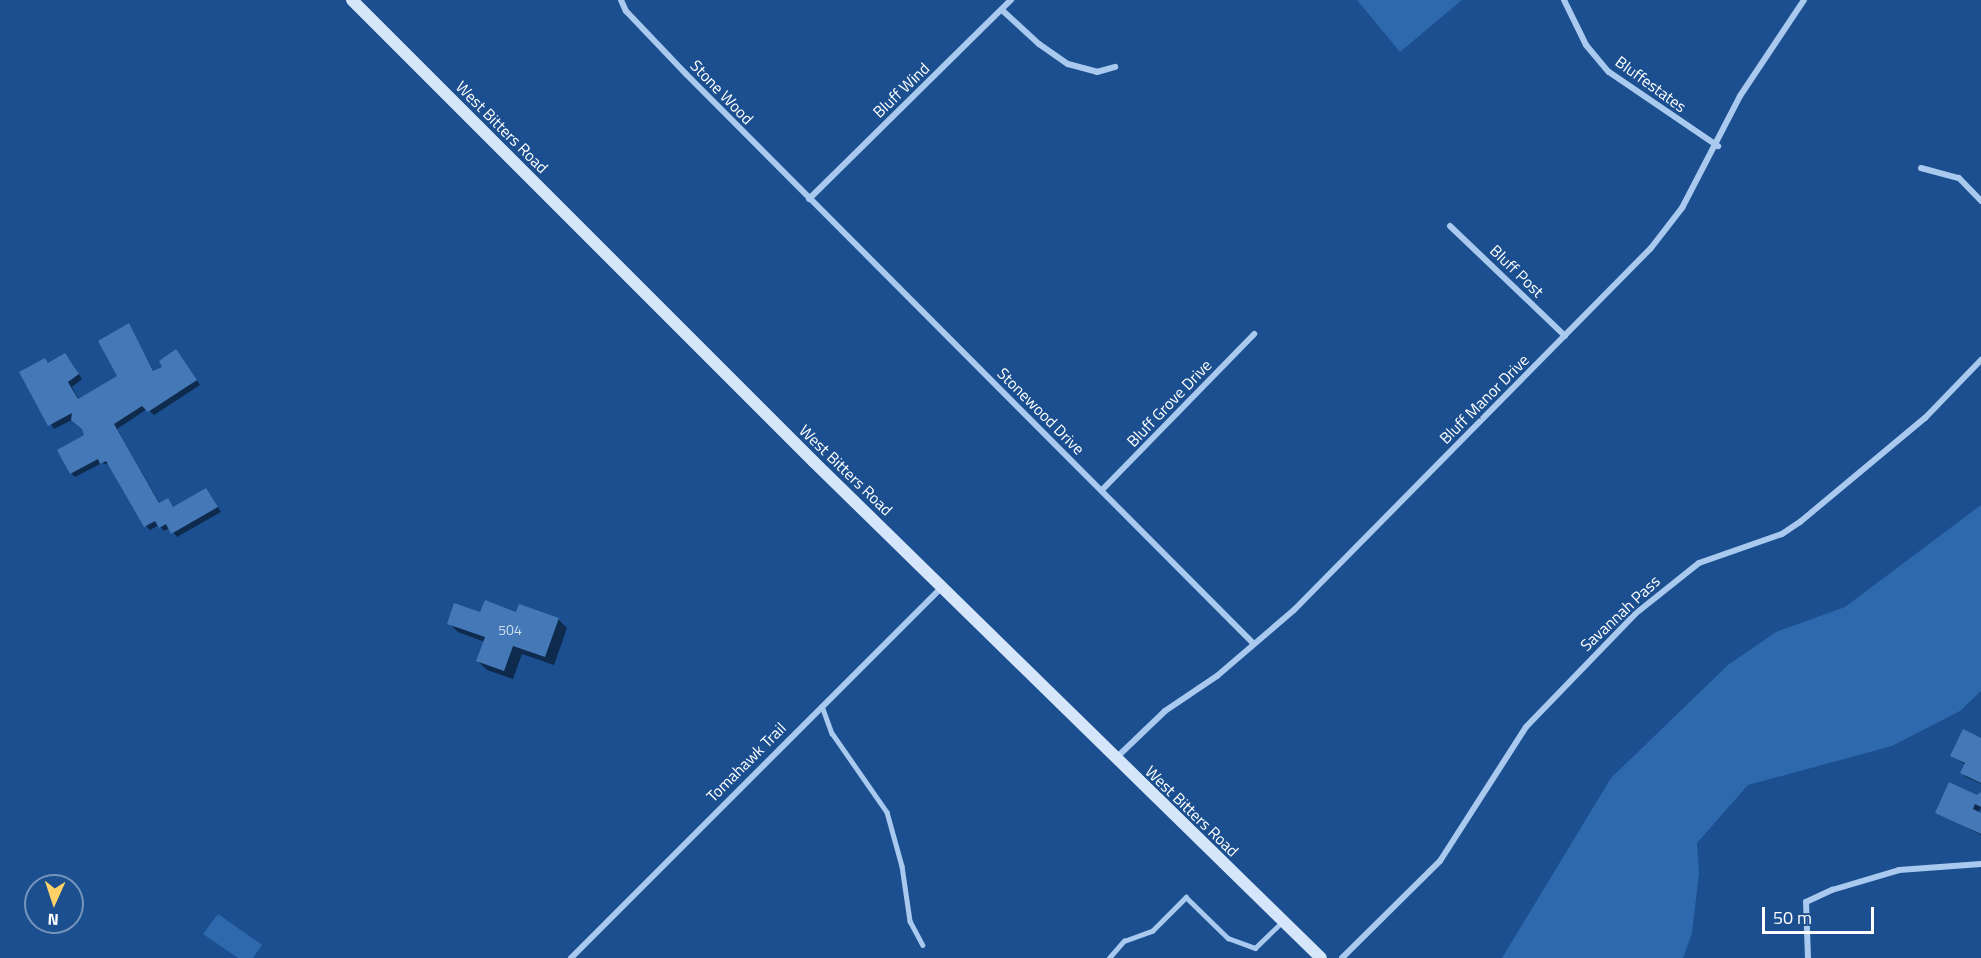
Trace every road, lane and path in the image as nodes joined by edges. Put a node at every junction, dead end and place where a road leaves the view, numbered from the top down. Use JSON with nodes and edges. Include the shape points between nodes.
{"nodes":[{"id":1,"x":352,"y":0,"type":"edge"},
{"id":2,"x":621,"y":0,"type":"edge"},
{"id":3,"x":1011,"y":0,"type":"edge"},
{"id":4,"x":1564,"y":0,"type":"edge"},
{"id":5,"x":1804,"y":0,"type":"edge"},
{"id":6,"x":1002,"y":10,"type":"junction"},
{"id":7,"x":1115,"y":68,"type":"dead end"},
{"id":8,"x":1718,"y":146,"type":"junction"},
{"id":9,"x":1921,"y":168,"type":"dead end"},
{"id":10,"x":809,"y":199,"type":"junction"},
{"id":11,"x":1981,"y":201,"type":"edge"},
{"id":12,"x":1450,"y":226,"type":"dead end"},
{"id":13,"x":1254,"y":334,"type":"dead end"},
{"id":14,"x":1565,"y":336,"type":"junction"},
{"id":15,"x":1981,"y":360,"type":"edge"},
{"id":16,"x":1102,"y":490,"type":"junction"},
{"id":17,"x":942,"y":587,"type":"junction"},
{"id":18,"x":1253,"y":643,"type":"junction"},
{"id":19,"x":822,"y":706,"type":"junction"},
{"id":20,"x":1115,"y":759,"type":"junction"},
{"id":21,"x":1981,"y":864,"type":"edge"},
{"id":22,"x":1283,"y":921,"type":"junction"},
{"id":23,"x":923,"y":945,"type":"dead end"},
{"id":24,"x":571,"y":958,"type":"edge"},
{"id":25,"x":1109,"y":958,"type":"edge"},
{"id":26,"x":1321,"y":958,"type":"edge"},
{"id":27,"x":1342,"y":958,"type":"edge"},
{"id":28,"x":1808,"y":958,"type":"edge"}],
"edges":[{"from":1,"to":17,"type":"main road","name":"West Bitters Road"},
{"from":2,"to":10,"type":"street","name":"Stone Wood","via":[[649,35]]},
{"from":3,"to":6,"type":"street","name":"Bluff Wind"},
{"from":4,"to":8,"type":"street","name":"Bluffestates","via":[[1586,45],[1609,72]]},
{"from":5,"to":8,"type":"street","name":"Bluff Manor Drive","via":[[1740,96]]},
{"from":6,"to":7,"type":"street","via":[[1068,64],[1098,72]]},
{"from":6,"to":10,"type":"street","name":"Bluff Wind"},
{"from":8,"to":14,"type":"street","name":"Bluff Manor Drive","via":[[1682,208],[1651,248]]},
{"from":9,"to":11,"type":"street","via":[[1959,178]]},
{"from":10,"to":16,"type":"street","name":"Stonewood Drive"},
{"from":12,"to":14,"type":"street","name":"Bluff Post"},
{"from":13,"to":16,"type":"street","name":"Bluff Grove Drive"},
{"from":14,"to":18,"type":"street","name":"Bluff Manor Drive","via":[[1294,610]]},
{"from":15,"to":27,"type":"street","name":"Savannah Pass","via":[[1926,418],[1800,522],[1782,534],[1699,563],[1635,614],[1526,727],[1440,861]]},
{"from":16,"to":18,"type":"street","name":"Stonewood Drive"},
{"from":17,"to":19,"type":"street","name":"Tomahawk Trail"},
{"from":17,"to":20,"type":"main road","name":"West Bitters Road"},
{"from":18,"to":20,"type":"street","name":"Bluff Manor Drive","via":[[1217,676],[1165,711]]},
{"from":19,"to":23,"type":"lane","via":[[832,733],[887,812],[902,866],[910,921]]},
{"from":19,"to":24,"type":"street","name":"Tomahawk Trail"},
{"from":20,"to":22,"type":"main road","name":"West Bitters Road"},
{"from":21,"to":28,"type":"street","via":[[1899,870],[1806,902]]},
{"from":22,"to":25,"type":"lane","via":[[1255,948],[1228,938],[1186,897],[1152,931],[1124,941]]},
{"from":22,"to":26,"type":"main road","name":"West Bitters Road"}]}
